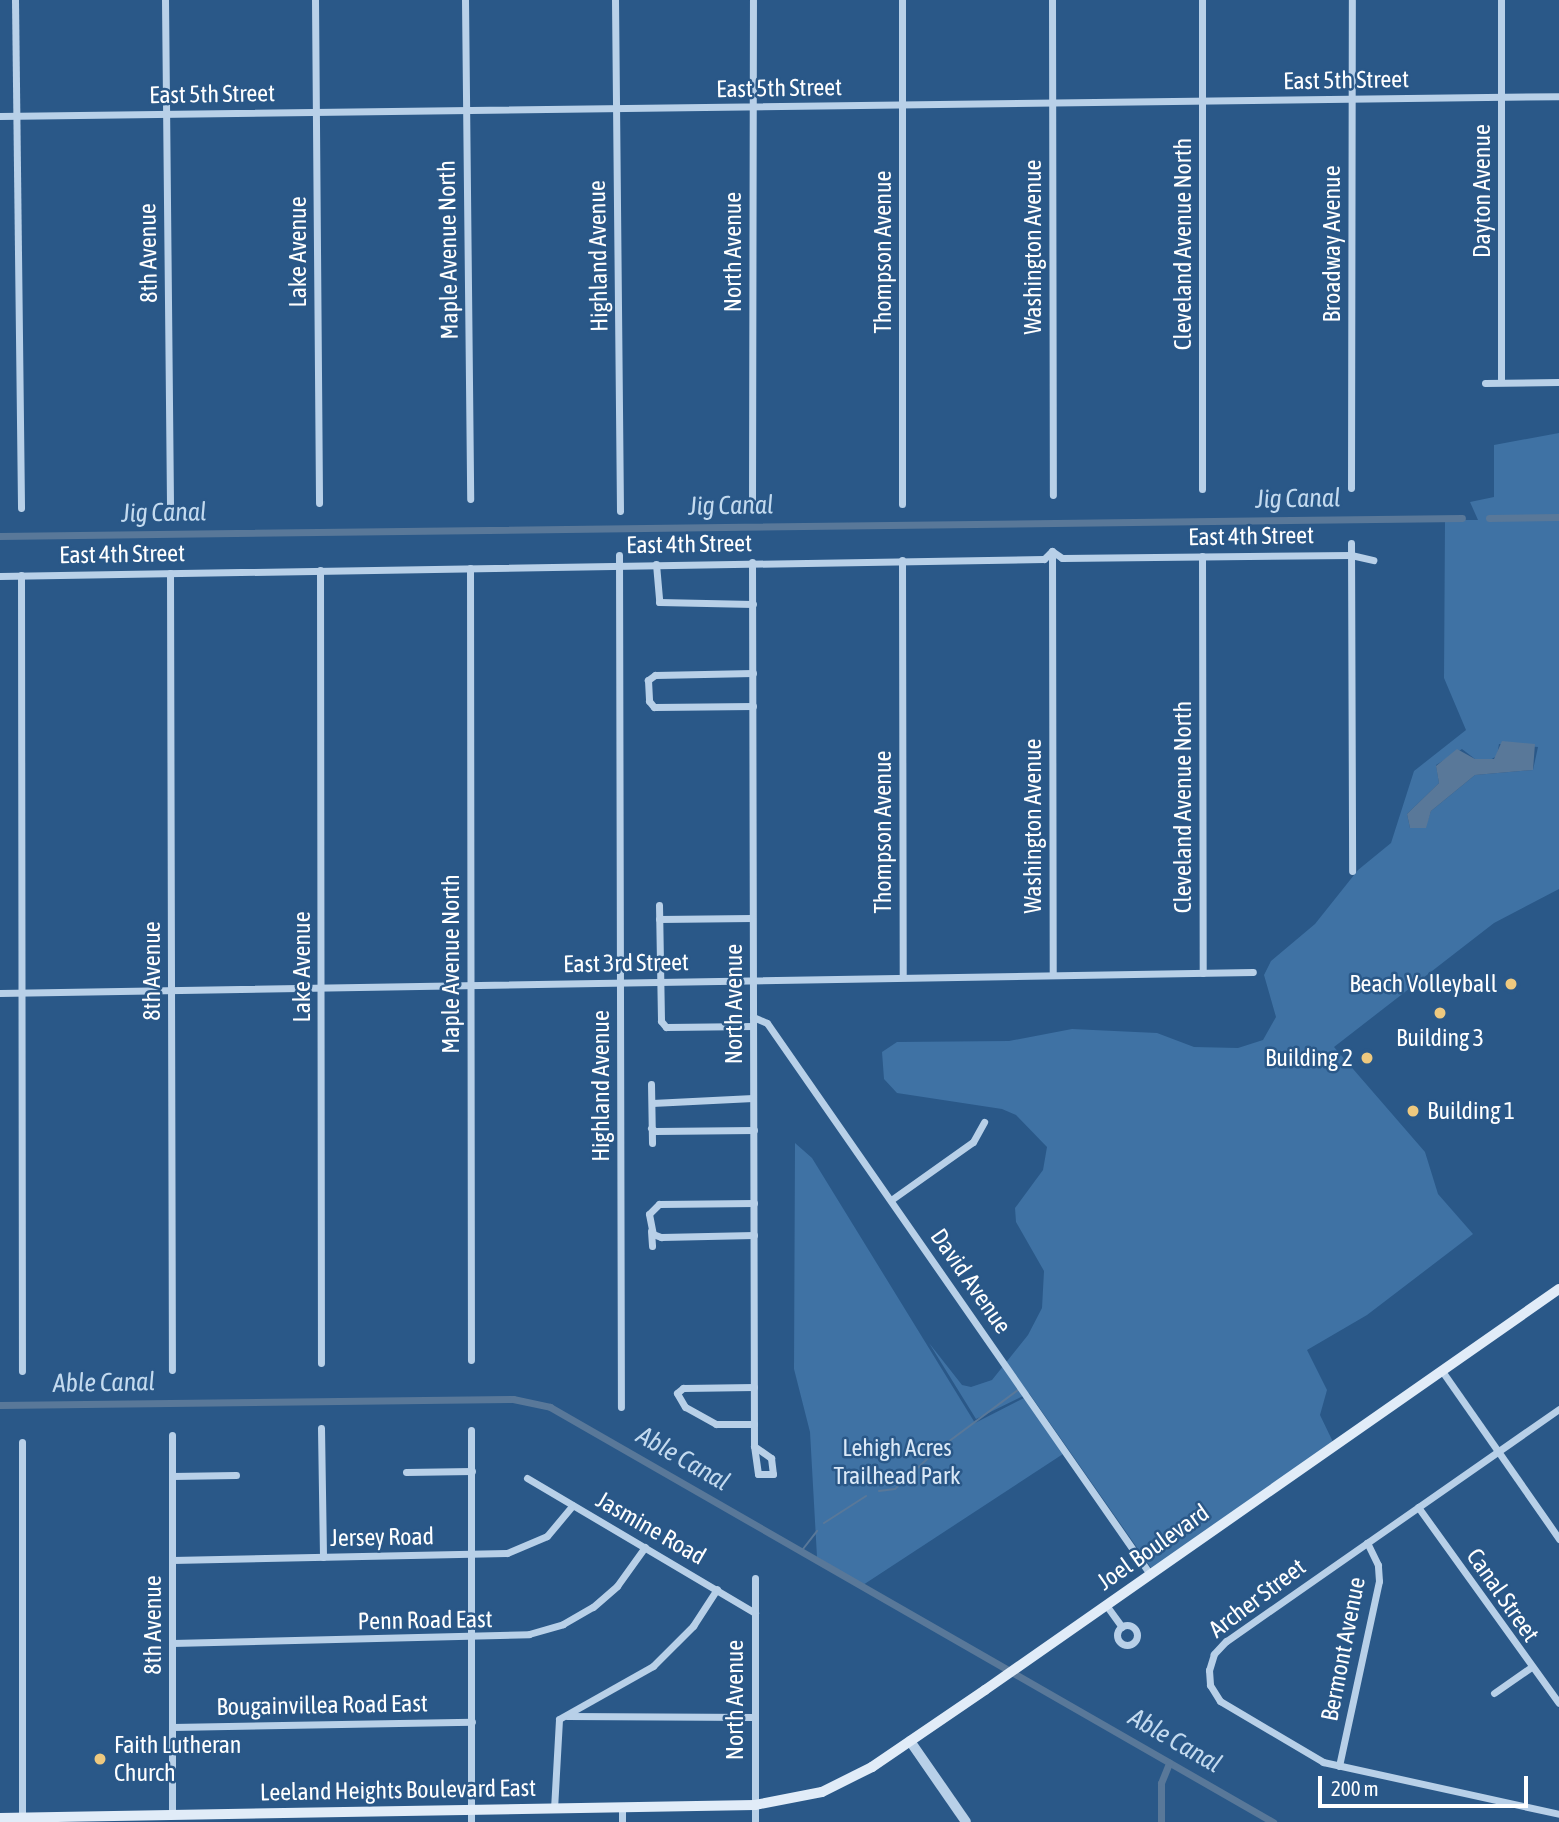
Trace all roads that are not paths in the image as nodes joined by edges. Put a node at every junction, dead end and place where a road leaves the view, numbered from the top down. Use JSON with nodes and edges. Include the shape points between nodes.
{"nodes":[{"id":1,"x":16,"y":0,"type":"edge"},
{"id":2,"x":165,"y":0,"type":"edge"},
{"id":3,"x":315,"y":0,"type":"edge"},
{"id":4,"x":465,"y":0,"type":"edge"},
{"id":5,"x":615,"y":0,"type":"edge"},
{"id":6,"x":752,"y":0,"type":"edge"},
{"id":7,"x":902,"y":0,"type":"edge"},
{"id":8,"x":1052,"y":0,"type":"edge"},
{"id":9,"x":1202,"y":0,"type":"edge"},
{"id":10,"x":1352,"y":0,"type":"edge"},
{"id":11,"x":1501,"y":0,"type":"edge"},
{"id":12,"x":1559,"y":96,"type":"edge"},
{"id":13,"x":1501,"y":97,"type":"junction"},
{"id":14,"x":1352,"y":100,"type":"junction"},
{"id":15,"x":1202,"y":101,"type":"junction"},
{"id":16,"x":1053,"y":104,"type":"junction"},
{"id":17,"x":902,"y":106,"type":"junction"},
{"id":18,"x":752,"y":107,"type":"junction"},
{"id":19,"x":616,"y":109,"type":"junction"},
{"id":20,"x":466,"y":111,"type":"junction"},
{"id":21,"x":316,"y":113,"type":"junction"},
{"id":22,"x":166,"y":114,"type":"junction"},
{"id":23,"x":0,"y":116,"type":"edge"},
{"id":24,"x":16,"y":116,"type":"junction"},
{"id":25,"x":1501,"y":382,"type":"junction"},
{"id":26,"x":1559,"y":382,"type":"edge"},
{"id":27,"x":1485,"y":383,"type":"dead end"},
{"id":28,"x":1351,"y":488,"type":"dead end"},
{"id":29,"x":1202,"y":489,"type":"dead end"},
{"id":30,"x":1053,"y":495,"type":"dead end"},
{"id":31,"x":470,"y":499,"type":"dead end"},
{"id":32,"x":320,"y":503,"type":"dead end"},
{"id":33,"x":752,"y":504,"type":"dead end"},
{"id":34,"x":902,"y":504,"type":"dead end"},
{"id":35,"x":170,"y":506,"type":"dead end"},
{"id":36,"x":21,"y":508,"type":"dead end"},
{"id":37,"x":620,"y":511,"type":"dead end"},
{"id":38,"x":1351,"y":543,"type":"dead end"},
{"id":39,"x":1052,"y":551,"type":"junction"},
{"id":40,"x":619,"y":555,"type":"dead end"},
{"id":41,"x":1351,"y":555,"type":"junction"},
{"id":42,"x":1202,"y":556,"type":"junction"},
{"id":43,"x":902,"y":560,"type":"junction"},
{"id":44,"x":1373,"y":561,"type":"dead end"},
{"id":45,"x":752,"y":562,"type":"junction"},
{"id":46,"x":656,"y":564,"type":"junction"},
{"id":47,"x":619,"y":565,"type":"junction"},
{"id":48,"x":470,"y":568,"type":"junction"},
{"id":49,"x":320,"y":570,"type":"junction"},
{"id":50,"x":170,"y":573,"type":"junction"},
{"id":51,"x":21,"y":575,"type":"junction"},
{"id":52,"x":0,"y":576,"type":"edge"},
{"id":53,"x":752,"y":604,"type":"junction"},
{"id":54,"x":753,"y":673,"type":"junction"},
{"id":55,"x":753,"y":706,"type":"junction"},
{"id":56,"x":1352,"y":871,"type":"dead end"},
{"id":57,"x":659,"y":905,"type":"dead end"},
{"id":58,"x":752,"y":918,"type":"junction"},
{"id":59,"x":659,"y":919,"type":"junction"},
{"id":60,"x":1253,"y":972,"type":"dead end"},
{"id":61,"x":1203,"y":973,"type":"junction"},
{"id":62,"x":1053,"y":974,"type":"junction"},
{"id":63,"x":903,"y":977,"type":"junction"},
{"id":64,"x":752,"y":980,"type":"junction"},
{"id":65,"x":660,"y":981,"type":"junction"},
{"id":66,"x":620,"y":982,"type":"junction"},
{"id":67,"x":470,"y":984,"type":"junction"},
{"id":68,"x":321,"y":987,"type":"junction"},
{"id":69,"x":171,"y":990,"type":"junction"},
{"id":70,"x":21,"y":992,"type":"junction"},
{"id":71,"x":0,"y":993,"type":"edge"},
{"id":72,"x":753,"y":1017,"type":"junction"},
{"id":73,"x":753,"y":1026,"type":"junction"},
{"id":74,"x":651,"y":1084,"type":"dead end"},
{"id":75,"x":753,"y":1098,"type":"junction"},
{"id":76,"x":652,"y":1103,"type":"junction"},
{"id":77,"x":984,"y":1122,"type":"dead end"},
{"id":78,"x":651,"y":1128,"type":"junction"},
{"id":79,"x":754,"y":1130,"type":"junction"},
{"id":80,"x":652,"y":1143,"type":"dead end"},
{"id":81,"x":891,"y":1200,"type":"junction"},
{"id":82,"x":754,"y":1203,"type":"junction"},
{"id":83,"x":651,"y":1230,"type":"junction"},
{"id":84,"x":754,"y":1235,"type":"junction"},
{"id":85,"x":652,"y":1246,"type":"dead end"},
{"id":86,"x":1559,"y":1289,"type":"edge"},
{"id":87,"x":471,"y":1360,"type":"dead end"},
{"id":88,"x":321,"y":1363,"type":"dead end"},
{"id":89,"x":172,"y":1370,"type":"dead end"},
{"id":90,"x":22,"y":1371,"type":"dead end"},
{"id":91,"x":1442,"y":1371,"type":"junction"},
{"id":92,"x":754,"y":1387,"type":"junction"},
{"id":93,"x":621,"y":1407,"type":"dead end"},
{"id":94,"x":1559,"y":1409,"type":"edge"},
{"id":95,"x":754,"y":1424,"type":"junction"},
{"id":96,"x":321,"y":1428,"type":"dead end"},
{"id":97,"x":471,"y":1430,"type":"dead end"},
{"id":98,"x":172,"y":1434,"type":"dead end"},
{"id":99,"x":22,"y":1442,"type":"dead end"},
{"id":100,"x":754,"y":1446,"type":"dead end"},
{"id":101,"x":1498,"y":1451,"type":"junction"},
{"id":102,"x":472,"y":1471,"type":"junction"},
{"id":103,"x":407,"y":1472,"type":"dead end"},
{"id":104,"x":236,"y":1475,"type":"dead end"},
{"id":105,"x":172,"y":1476,"type":"junction"},
{"id":106,"x":527,"y":1478,"type":"dead end"},
{"id":107,"x":573,"y":1505,"type":"junction"},
{"id":108,"x":1418,"y":1507,"type":"junction"},
{"id":109,"x":1559,"y":1539,"type":"edge"},
{"id":110,"x":1367,"y":1542,"type":"junction"},
{"id":111,"x":645,"y":1547,"type":"junction"},
{"id":112,"x":472,"y":1554,"type":"junction"},
{"id":113,"x":323,"y":1557,"type":"junction"},
{"id":114,"x":172,"y":1560,"type":"junction"},
{"id":115,"x":1150,"y":1574,"type":"junction"},
{"id":116,"x":755,"y":1578,"type":"dead end"},
{"id":117,"x":718,"y":1589,"type":"junction"},
{"id":118,"x":1106,"y":1605,"type":"junction"},
{"id":119,"x":755,"y":1613,"type":"junction"},
{"id":120,"x":1122,"y":1627,"type":"dead end"},
{"id":121,"x":472,"y":1638,"type":"junction"},
{"id":122,"x":172,"y":1643,"type":"junction"},
{"id":123,"x":1530,"y":1668,"type":"junction"},
{"id":124,"x":1494,"y":1693,"type":"dead end"},
{"id":125,"x":1559,"y":1703,"type":"edge"},
{"id":126,"x":566,"y":1716,"type":"junction"},
{"id":127,"x":755,"y":1717,"type":"junction"},
{"id":128,"x":472,"y":1722,"type":"junction"},
{"id":129,"x":172,"y":1727,"type":"junction"},
{"id":130,"x":910,"y":1741,"type":"junction"},
{"id":131,"x":1339,"y":1766,"type":"junction"},
{"id":132,"x":755,"y":1805,"type":"junction"},
{"id":133,"x":622,"y":1807,"type":"junction"},
{"id":134,"x":554,"y":1808,"type":"junction"},
{"id":135,"x":1559,"y":1814,"type":"edge"},
{"id":136,"x":172,"y":1815,"type":"junction"},
{"id":137,"x":471,"y":1816,"type":"edge"},
{"id":138,"x":0,"y":1818,"type":"edge"},
{"id":139,"x":260,"y":1818,"type":"edge"},
{"id":140,"x":22,"y":1820,"type":"edge"},
{"id":141,"x":622,"y":1822,"type":"edge"},
{"id":142,"x":755,"y":1822,"type":"edge"},
{"id":143,"x":965,"y":1822,"type":"edge"}],
"edges":[{"from":1,"to":24,"type":"street"},
{"from":2,"to":22,"type":"street","name":"8th Avenue"},
{"from":3,"to":21,"type":"street","name":"Lake Avenue"},
{"from":4,"to":20,"type":"street","name":"Maple Avenue North"},
{"from":5,"to":19,"type":"street","name":"Highland Avenue"},
{"from":6,"to":18,"type":"street","name":"North Avenue"},
{"from":7,"to":17,"type":"street","name":"Thompson Avenue"},
{"from":8,"to":16,"type":"street","name":"Washington Avenue"},
{"from":9,"to":15,"type":"street","name":"Cleveland Avenue North"},
{"from":10,"to":14,"type":"street","name":"Broadway Avenue"},
{"from":11,"to":13,"type":"street","name":"Dayton Avenue"},
{"from":12,"to":13,"type":"street","name":"East 5th Street"},
{"from":13,"to":14,"type":"street","name":"East 5th Street"},
{"from":13,"to":25,"type":"street","name":"Dayton Avenue"},
{"from":14,"to":15,"type":"street","name":"East 5th Street"},
{"from":14,"to":28,"type":"street","name":"Broadway Avenue"},
{"from":15,"to":16,"type":"street","name":"East 5th Street"},
{"from":15,"to":29,"type":"street","name":"Cleveland Avenue North"},
{"from":16,"to":17,"type":"street","name":"East 5th Street"},
{"from":16,"to":30,"type":"street","name":"Washington Avenue"},
{"from":17,"to":18,"type":"street","name":"East 5th Street"},
{"from":17,"to":34,"type":"street","name":"Thompson Avenue"},
{"from":18,"to":19,"type":"street","name":"East 5th Street"},
{"from":18,"to":33,"type":"street","name":"North Avenue"},
{"from":19,"to":20,"type":"street","name":"East 5th Street"},
{"from":19,"to":37,"type":"street","name":"Highland Avenue"},
{"from":20,"to":21,"type":"street","name":"East 5th Street"},
{"from":20,"to":31,"type":"street","name":"Maple Avenue North"},
{"from":21,"to":22,"type":"street","name":"East 5th Street"},
{"from":21,"to":32,"type":"street","name":"Lake Avenue"},
{"from":22,"to":24,"type":"street","name":"East 5th Street"},
{"from":22,"to":35,"type":"street","name":"8th Avenue"},
{"from":23,"to":24,"type":"street","name":"East 5th Street"},
{"from":24,"to":36,"type":"street"},
{"from":25,"to":26,"type":"street"},
{"from":25,"to":27,"type":"street"},
{"from":38,"to":41,"type":"street"},
{"from":39,"to":42,"type":"street","name":"East 4th Street","via":[[1062,558]]},
{"from":39,"to":43,"type":"street","name":"East 4th Street","via":[[1044,559]]},
{"from":39,"to":62,"type":"street","name":"Washington Avenue"},
{"from":40,"to":47,"type":"street","name":"Highland Avenue"},
{"from":41,"to":42,"type":"street","name":"East 4th Street"},
{"from":41,"to":44,"type":"street","name":"East 4th Street"},
{"from":41,"to":56,"type":"street"},
{"from":42,"to":61,"type":"street","name":"Cleveland Avenue North"},
{"from":43,"to":45,"type":"street","name":"East 4th Street"},
{"from":43,"to":63,"type":"street","name":"Thompson Avenue"},
{"from":45,"to":46,"type":"street","name":"East 4th Street"},
{"from":45,"to":53,"type":"street","name":"North Avenue"},
{"from":46,"to":47,"type":"street","name":"East 4th Street"},
{"from":46,"to":53,"type":"street","via":[[659,602]]},
{"from":47,"to":48,"type":"street","name":"East 4th Street"},
{"from":47,"to":66,"type":"street","name":"Highland Avenue"},
{"from":48,"to":49,"type":"street","name":"East 4th Street"},
{"from":48,"to":67,"type":"street","name":"Maple Avenue North"},
{"from":49,"to":50,"type":"street","name":"East 4th Street"},
{"from":49,"to":68,"type":"street","name":"Lake Avenue"},
{"from":50,"to":51,"type":"street","name":"East 4th Street"},
{"from":50,"to":69,"type":"street","name":"8th Avenue"},
{"from":51,"to":52,"type":"street","name":"East 4th Street"},
{"from":51,"to":70,"type":"street"},
{"from":53,"to":54,"type":"street","name":"North Avenue"},
{"from":54,"to":55,"type":"street","name":"North Avenue"},
{"from":54,"to":55,"type":"street","via":[[655,675],[648,680],[649,701],[654,707]]},
{"from":55,"to":58,"type":"street","name":"North Avenue"},
{"from":57,"to":59,"type":"street"},
{"from":58,"to":59,"type":"street"},
{"from":58,"to":64,"type":"street","name":"North Avenue"},
{"from":59,"to":65,"type":"street"},
{"from":60,"to":61,"type":"street","name":"East 3rd Street"},
{"from":61,"to":62,"type":"street","name":"East 3rd Street"},
{"from":62,"to":63,"type":"street","name":"East 3rd Street"},
{"from":63,"to":64,"type":"street","name":"East 3rd Street"},
{"from":64,"to":65,"type":"street","name":"East 3rd Street"},
{"from":64,"to":72,"type":"street","name":"North Avenue"},
{"from":65,"to":66,"type":"street","name":"East 3rd Street"},
{"from":65,"to":73,"type":"street","via":[[661,1021],[666,1027]]},
{"from":66,"to":67,"type":"street","name":"East 3rd Street"},
{"from":66,"to":93,"type":"street","name":"Highland Avenue"},
{"from":67,"to":68,"type":"street","name":"East 3rd Street"},
{"from":67,"to":87,"type":"street","name":"Maple Avenue North"},
{"from":68,"to":69,"type":"street","name":"East 3rd Street"},
{"from":68,"to":88,"type":"street","name":"Lake Avenue"},
{"from":69,"to":70,"type":"street","name":"East 3rd Street"},
{"from":69,"to":89,"type":"street","name":"8th Avenue"},
{"from":70,"to":71,"type":"street","name":"East 3rd Street"},
{"from":70,"to":90,"type":"street"},
{"from":72,"to":73,"type":"street","name":"North Avenue"},
{"from":72,"to":81,"type":"street","name":"David Avenue","via":[[767,1023]]},
{"from":73,"to":75,"type":"street","name":"North Avenue"},
{"from":74,"to":76,"type":"street"},
{"from":75,"to":76,"type":"street"},
{"from":75,"to":79,"type":"street","name":"North Avenue"},
{"from":76,"to":78,"type":"street"},
{"from":77,"to":81,"type":"street","via":[[973,1142]]},
{"from":78,"to":79,"type":"street"},
{"from":78,"to":80,"type":"street"},
{"from":79,"to":82,"type":"street","name":"North Avenue"},
{"from":81,"to":115,"type":"street","name":"David Avenue"},
{"from":82,"to":83,"type":"street","via":[[659,1204],[649,1214]]},
{"from":82,"to":84,"type":"street","name":"North Avenue"},
{"from":83,"to":84,"type":"street","via":[[661,1237]]},
{"from":83,"to":85,"type":"street"},
{"from":84,"to":92,"type":"street","name":"North Avenue"},
{"from":86,"to":91,"type":"main road","name":"Joel Boulevard"},
{"from":91,"to":101,"type":"street"},
{"from":91,"to":115,"type":"main road","name":"Joel Boulevard"},
{"from":92,"to":95,"type":"street","name":"North Avenue"},
{"from":92,"to":95,"type":"street","via":[[683,1388],[677,1393],[685,1407],[716,1424]]},
{"from":94,"to":101,"type":"street","name":"Archer Street"},
{"from":95,"to":100,"type":"street","name":"North Avenue"},
{"from":96,"to":113,"type":"street"},
{"from":97,"to":102,"type":"street"},
{"from":98,"to":105,"type":"street","name":"8th Avenue"},
{"from":99,"to":140,"type":"street"},
{"from":101,"to":108,"type":"street","name":"Archer Street"},
{"from":101,"to":109,"type":"street"},
{"from":102,"to":103,"type":"street"},
{"from":102,"to":112,"type":"street"},
{"from":104,"to":105,"type":"street"},
{"from":105,"to":114,"type":"street","name":"8th Avenue"},
{"from":106,"to":107,"type":"street","name":"Jasmine Road"},
{"from":107,"to":111,"type":"street","name":"Jasmine Road"},
{"from":107,"to":112,"type":"street","name":"Jersey Road","via":[[553,1531],[534,1545],[507,1553]]},
{"from":108,"to":110,"type":"street","name":"Archer Street"},
{"from":108,"to":123,"type":"street","name":"Canal Street"},
{"from":110,"to":131,"type":"street","name":"Bermont Avenue","via":[[1378,1565],[1379,1581]]},
{"from":110,"to":131,"type":"street","name":"Archer Street","via":[[1226,1641],[1214,1654],[1209,1670],[1210,1685],[1220,1701],[1314,1758]]},
{"from":111,"to":117,"type":"street","name":"Jasmine Road"},
{"from":111,"to":121,"type":"street","name":"Penn Road East","via":[[617,1586],[574,1618],[529,1634]]},
{"from":112,"to":113,"type":"street","name":"Jersey Road"},
{"from":112,"to":121,"type":"street"},
{"from":113,"to":114,"type":"street","name":"Jersey Road"},
{"from":114,"to":122,"type":"street","name":"8th Avenue"},
{"from":115,"to":118,"type":"main road","name":"Joel Boulevard"},
{"from":116,"to":119,"type":"street","name":"North Avenue"},
{"from":117,"to":119,"type":"street","name":"Jasmine Road"},
{"from":117,"to":126,"type":"street","via":[[693,1626],[660,1660],[625,1686]]},
{"from":118,"to":120,"type":"street"},
{"from":118,"to":130,"type":"main road","name":"Joel Boulevard"},
{"from":119,"to":127,"type":"street","name":"North Avenue"},
{"from":121,"to":122,"type":"street","name":"Penn Road East"},
{"from":121,"to":128,"type":"street"},
{"from":122,"to":129,"type":"street","name":"8th Avenue"},
{"from":123,"to":124,"type":"street"},
{"from":123,"to":125,"type":"street","name":"Canal Street"},
{"from":126,"to":127,"type":"street"},
{"from":126,"to":134,"type":"street","via":[[556,1726]]},
{"from":127,"to":132,"type":"street","name":"North Avenue"},
{"from":128,"to":129,"type":"street","name":"Bougainvillea Road East"},
{"from":128,"to":137,"type":"street"},
{"from":129,"to":136,"type":"street","name":"8th Avenue"},
{"from":130,"to":132,"type":"main road","name":"Joel Boulevard","via":[[862,1773],[822,1792]]},
{"from":130,"to":143,"type":"street"},
{"from":131,"to":135,"type":"street","name":"Archer Street"},
{"from":132,"to":133,"type":"main road","name":"Leeland Heights Boulevard East"},
{"from":132,"to":142,"type":"street","name":"North Avenue"},
{"from":133,"to":134,"type":"main road","name":"Leeland Heights Boulevard East"},
{"from":133,"to":141,"type":"street"},
{"from":134,"to":137,"type":"main road","name":"Leeland Heights Boulevard East"},
{"from":136,"to":139,"type":"main road","name":"Leeland Heights Boulevard East"},
{"from":136,"to":140,"type":"main road","name":"Leeland Heights Boulevard East"},
{"from":137,"to":139,"type":"main road","name":"Leeland Heights Boulevard East"},
{"from":138,"to":140,"type":"main road","name":"Leeland Heights Boulevard East"}]}
